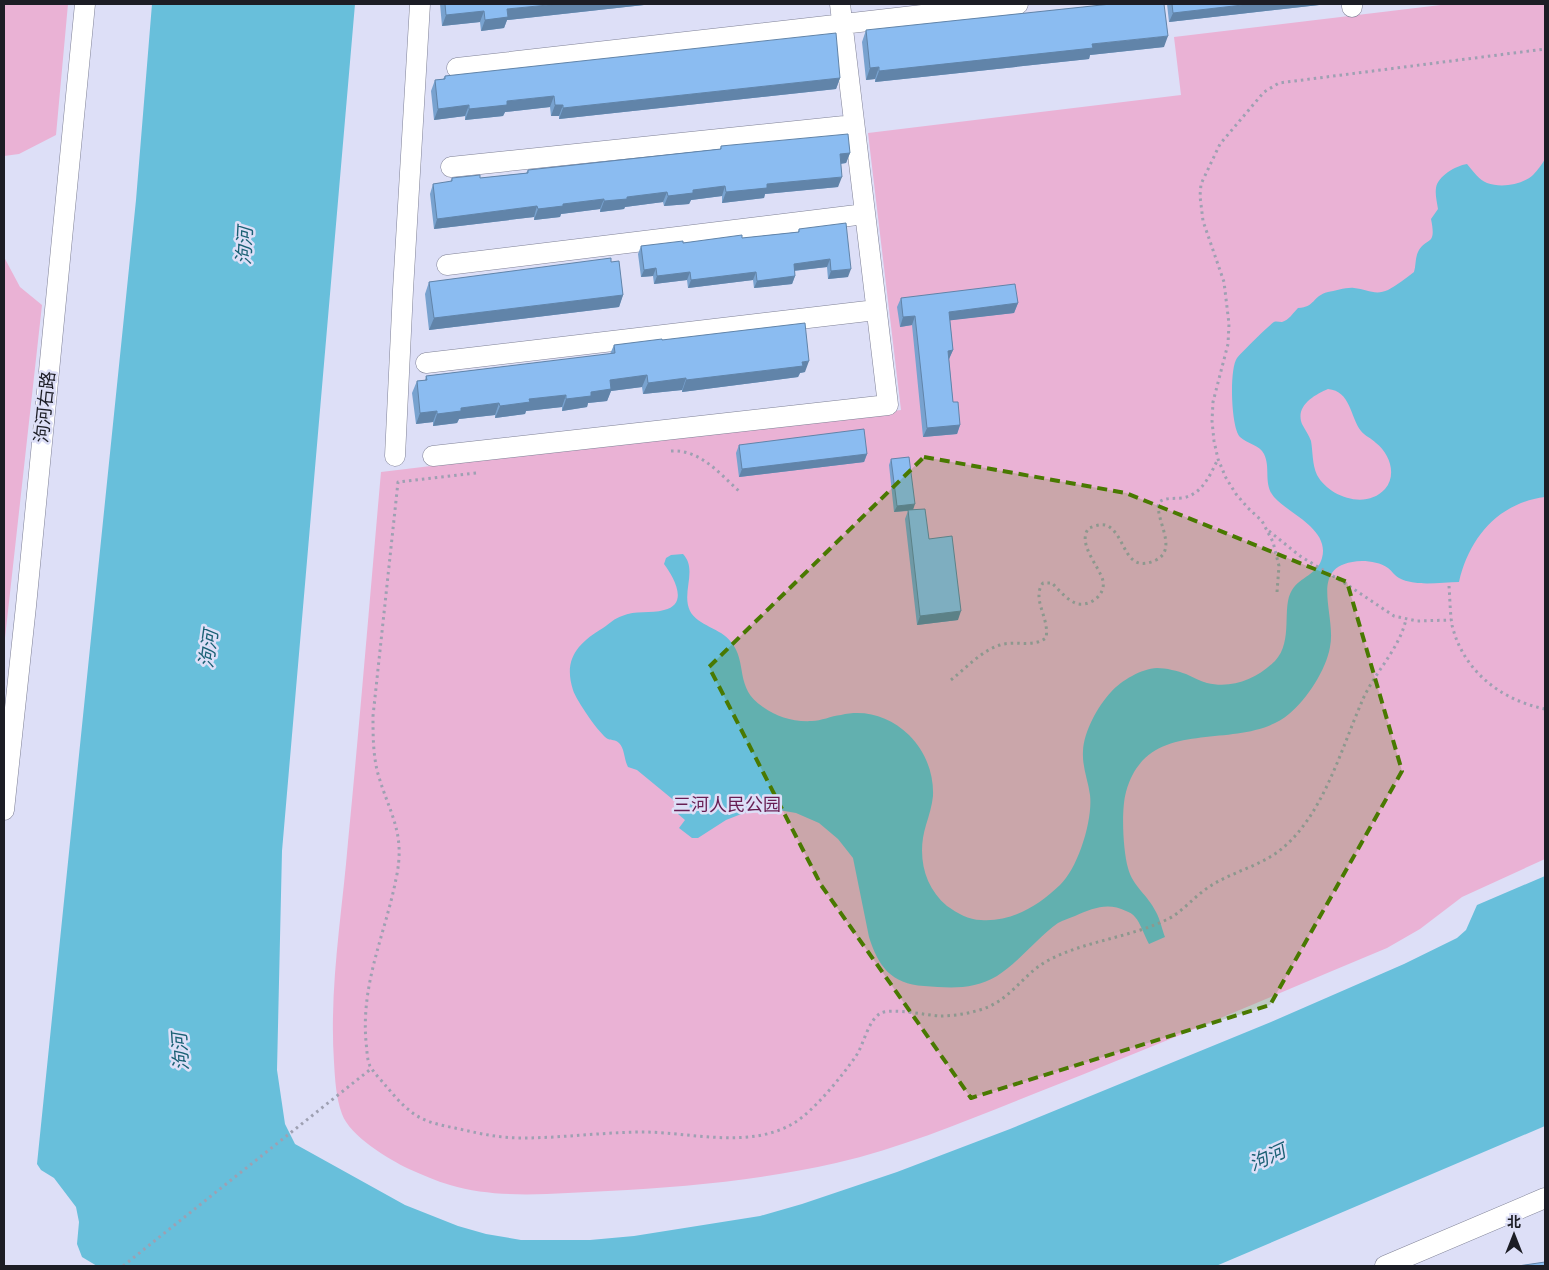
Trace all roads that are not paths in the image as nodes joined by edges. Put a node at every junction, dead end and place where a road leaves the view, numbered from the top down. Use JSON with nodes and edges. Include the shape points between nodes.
{"nodes":[{"id":1,"x":85,"y":4,"type":"edge"},
{"id":2,"x":420,"y":4,"type":"edge"},
{"id":3,"x":840,"y":4,"type":"edge"},
{"id":4,"x":1018,"y":4,"type":"edge"},
{"id":5,"x":842,"y":24,"type":"junction"},
{"id":6,"x":457,"y":68,"type":"dead end"},
{"id":7,"x":854,"y":125,"type":"junction"},
{"id":8,"x":451,"y":167,"type":"dead end"},
{"id":9,"x":865,"y":214,"type":"junction"},
{"id":10,"x":447,"y":265,"type":"dead end"},
{"id":11,"x":876,"y":310,"type":"junction"},
{"id":12,"x":426,"y":363,"type":"dead end"},
{"id":13,"x":396,"y":456,"type":"dead end"},
{"id":14,"x":433,"y":456,"type":"dead end"},
{"id":15,"x":4,"y":810,"type":"edge"},
{"id":16,"x":1545,"y":1198,"type":"edge"},
{"id":17,"x":1386,"y":1266,"type":"edge"}],
"edges":[{"from":1,"to":15,"type":"street","name":"泃河右路"},
{"from":2,"to":13,"type":"street","via":[[402,290]]},
{"from":3,"to":5,"type":"street"},
{"from":4,"to":5,"type":"street"},
{"from":5,"to":6,"type":"street"},
{"from":5,"to":7,"type":"street"},
{"from":7,"to":8,"type":"street"},
{"from":7,"to":9,"type":"street"},
{"from":9,"to":10,"type":"street"},
{"from":9,"to":11,"type":"street"},
{"from":11,"to":12,"type":"street"},
{"from":11,"to":14,"type":"street","via":[[888,405]]},
{"from":16,"to":17,"type":"street"}]}
